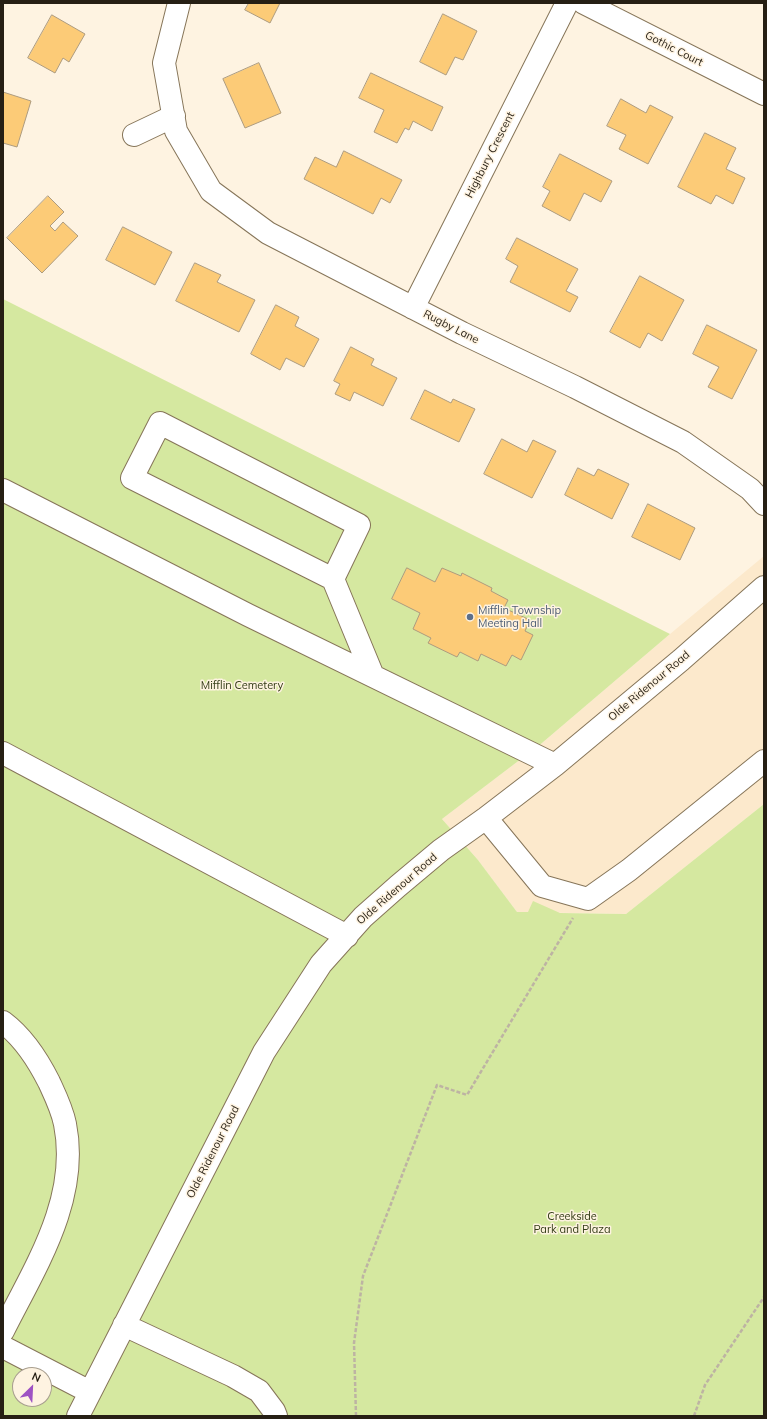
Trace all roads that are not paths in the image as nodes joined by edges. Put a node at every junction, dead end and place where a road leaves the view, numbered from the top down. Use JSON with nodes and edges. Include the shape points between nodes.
{"nodes":[{"id":1,"x":179,"y":3,"type":"edge"},
{"id":2,"x":567,"y":3,"type":"edge"},
{"id":3,"x":584,"y":3,"type":"edge"},
{"id":4,"x":764,"y":94,"type":"edge"},
{"id":5,"x":174,"y":116,"type":"junction"},
{"id":6,"x":134,"y":135,"type":"dead end"},
{"id":7,"x":413,"y":308,"type":"junction"},
{"id":8,"x":3,"y":490,"type":"edge"},
{"id":9,"x":764,"y":504,"type":"edge"},
{"id":10,"x":333,"y":579,"type":"junction"},
{"id":11,"x":764,"y":587,"type":"edge"},
{"id":12,"x":373,"y":676,"type":"junction"},
{"id":13,"x":3,"y":753,"type":"edge"},
{"id":14,"x":764,"y":761,"type":"edge"},
{"id":15,"x":555,"y":765,"type":"junction"},
{"id":16,"x":486,"y":818,"type":"junction"},
{"id":17,"x":347,"y":936,"type":"junction"},
{"id":18,"x":3,"y":1022,"type":"edge"},
{"id":19,"x":124,"y":1325,"type":"junction"},
{"id":20,"x":3,"y":1331,"type":"edge"},
{"id":21,"x":3,"y":1347,"type":"edge"},
{"id":22,"x":90,"y":1392,"type":"junction"},
{"id":23,"x":78,"y":1416,"type":"edge"},
{"id":24,"x":276,"y":1416,"type":"edge"}],
"edges":[{"from":1,"to":5,"type":"street","name":"Rugby Lane","via":[[164,63]]},
{"from":2,"to":7,"type":"street","name":"Highbury Crescent"},
{"from":3,"to":4,"type":"street","name":"Gothic Court"},
{"from":5,"to":6,"type":"street"},
{"from":5,"to":7,"type":"street","name":"Rugby Lane","via":[[176,131],[211,191],[268,233]]},
{"from":7,"to":9,"type":"street","name":"Rugby Lane","via":[[683,442],[750,489]]},
{"from":8,"to":12,"type":"street"},
{"from":10,"to":10,"type":"street","via":[[359,525],[160,423],[132,478]]},
{"from":10,"to":12,"type":"street"},
{"from":11,"to":15,"type":"street","name":"Olde Ridenour Road"},
{"from":12,"to":15,"type":"street"},
{"from":13,"to":17,"type":"street"},
{"from":14,"to":16,"type":"street","via":[[629,870],[588,899],[542,886]]},
{"from":15,"to":16,"type":"street","name":"Olde Ridenour Road"},
{"from":16,"to":17,"type":"street","name":"Olde Ridenour Road","via":[[409,877],[363,918]]},
{"from":17,"to":19,"type":"street","name":"Olde Ridenour Road","via":[[321,964],[264,1052]]},
{"from":18,"to":20,"type":"street","via":[[26,1045],[42,1069],[65,1123],[69,1152],[66,1185],[58,1218]]},
{"from":19,"to":22,"type":"street","name":"Olde Ridenour Road"},
{"from":19,"to":24,"type":"street","via":[[233,1376],[259,1391]]},
{"from":21,"to":22,"type":"street"},
{"from":22,"to":23,"type":"street","name":"Olde Ridenour Road"}]}
